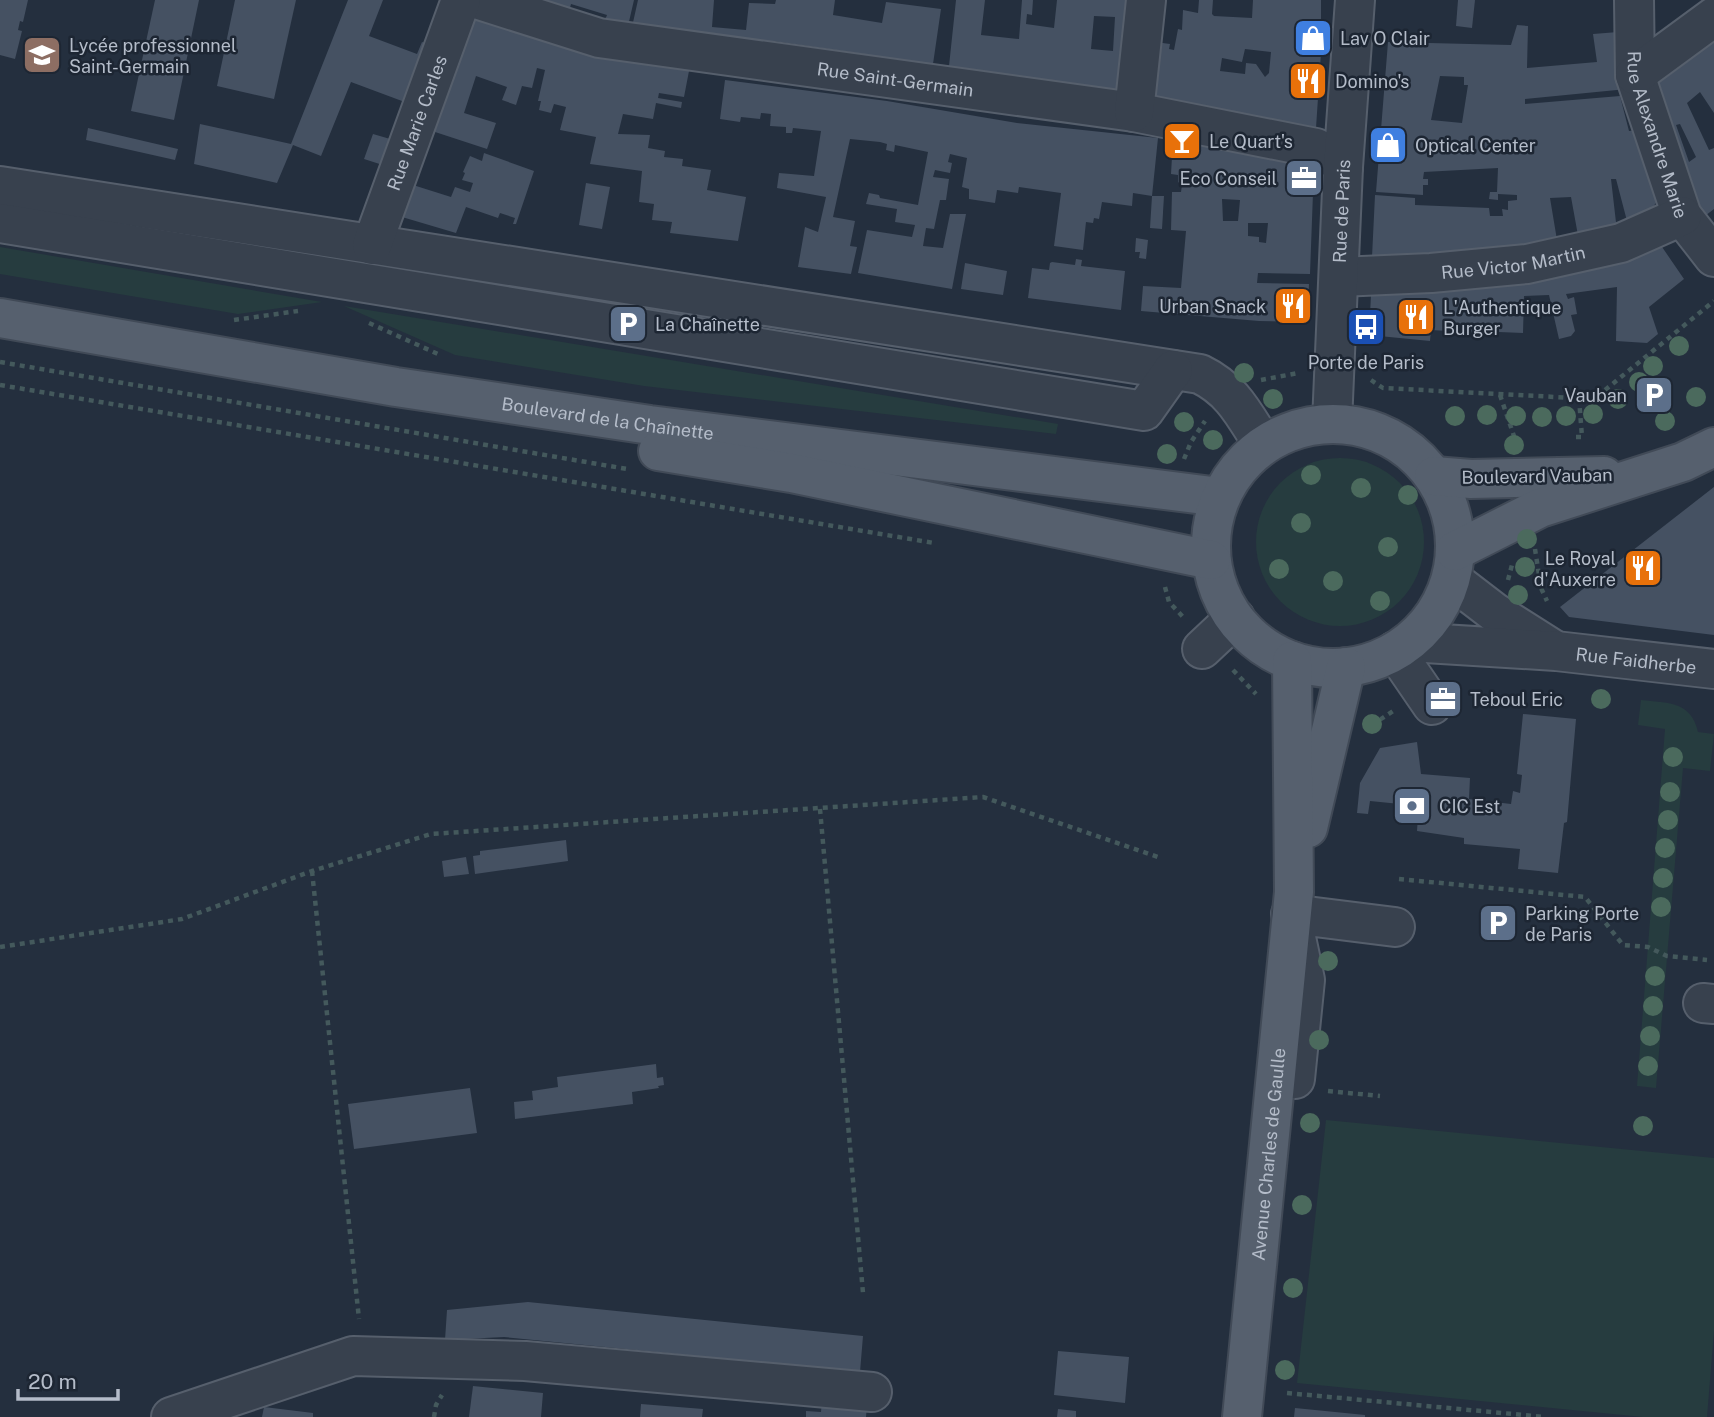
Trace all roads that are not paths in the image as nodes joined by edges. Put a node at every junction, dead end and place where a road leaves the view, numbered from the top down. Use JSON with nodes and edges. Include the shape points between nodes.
{"nodes":[{"id":1,"x":461,"y":0,"type":"edge"},
{"id":2,"x":479,"y":0,"type":"edge"},
{"id":3,"x":1146,"y":0,"type":"edge"},
{"id":4,"x":1355,"y":0,"type":"edge"},
{"id":5,"x":1634,"y":0,"type":"edge"},
{"id":6,"x":1714,"y":17,"type":"edge"},
{"id":7,"x":1634,"y":75,"type":"junction"},
{"id":8,"x":1134,"y":112,"type":"junction"},
{"id":9,"x":1335,"y":149,"type":"junction"},
{"id":10,"x":0,"y":186,"type":"edge"},
{"id":11,"x":1682,"y":216,"type":"junction"},
{"id":12,"x":0,"y":223,"type":"edge"},
{"id":13,"x":271,"y":229,"type":"junction"},
{"id":14,"x":372,"y":245,"type":"junction"},
{"id":15,"x":1714,"y":257,"type":"edge"},
{"id":16,"x":267,"y":267,"type":"junction"},
{"id":17,"x":1339,"y":277,"type":"junction"},
{"id":18,"x":0,"y":318,"type":"edge"},
{"id":19,"x":0,"y":340,"type":"edge"},
{"id":20,"x":1173,"y":370,"type":"junction"},
{"id":21,"x":1332,"y":423,"type":"junction"},
{"id":22,"x":1263,"y":444,"type":"junction"},
{"id":23,"x":1714,"y":446,"type":"edge"},
{"id":24,"x":1641,"y":475,"type":"junction"},
{"id":25,"x":1434,"y":476,"type":"junction"},
{"id":26,"x":1220,"y":497,"type":"junction"},
{"id":27,"x":1211,"y":560,"type":"junction"},
{"id":28,"x":1453,"y":565,"type":"junction"},
{"id":29,"x":1235,"y":618,"type":"junction"},
{"id":30,"x":1402,"y":646,"type":"junction"},
{"id":31,"x":1202,"y":649,"type":"dead end"},
{"id":32,"x":1556,"y":651,"type":"junction"},
{"id":33,"x":1292,"y":661,"type":"junction"},
{"id":34,"x":1346,"y":667,"type":"junction"},
{"id":35,"x":1714,"y":669,"type":"edge"},
{"id":36,"x":1432,"y":705,"type":"dead end"},
{"id":37,"x":1292,"y":903,"type":"junction"},
{"id":38,"x":1395,"y":927,"type":"dead end"},
{"id":39,"x":872,"y":1392,"type":"dead end"},
{"id":40,"x":1273,"y":1405,"type":"edge"},
{"id":41,"x":171,"y":1417,"type":"edge"},
{"id":42,"x":1242,"y":1417,"type":"edge"}],
"edges":[{"from":1,"to":14,"type":"street","name":"Rue Marie Carles"},
{"from":2,"to":8,"type":"street","name":"Rue Saint-Germain","via":[[598,38]]},
{"from":3,"to":8,"type":"street"},
{"from":4,"to":9,"type":"street","name":"Rue de Paris"},
{"from":5,"to":7,"type":"street","name":"Rue Alexandre Marie"},
{"from":6,"to":7,"type":"street"},
{"from":7,"to":11,"type":"street","name":"Rue Alexandre Marie"},
{"from":8,"to":9,"type":"street","name":"Rue Saint-Germain"},
{"from":9,"to":17,"type":"street","name":"Rue de Paris"},
{"from":10,"to":13,"type":"street"},
{"from":11,"to":15,"type":"street","name":"Rue Alexandre Marie"},
{"from":11,"to":17,"type":"street","name":"Rue Victor Martin","via":[[1621,243],[1527,264]]},
{"from":12,"to":16,"type":"street"},
{"from":13,"to":14,"type":"street"},
{"from":13,"to":16,"type":"street"},
{"from":14,"to":20,"type":"street"},
{"from":16,"to":20,"type":"street","via":[[1144,411]]},
{"from":17,"to":21,"type":"street","name":"Rue de Paris"},
{"from":18,"to":26,"type":"main road","name":"Boulevard de la Chaînette","via":[[396,387],[650,425],[1047,475],[1177,480]]},
{"from":19,"to":27,"type":"main road","via":[[791,473]]},
{"from":20,"to":22,"type":"street","via":[[1200,374],[1218,383]]},
{"from":21,"to":22,"type":"main road","via":[[1308,425]]},
{"from":21,"to":25,"type":"main road","via":[[1371,430],[1406,447]]},
{"from":22,"to":26,"type":"main road","via":[[1231,477]]},
{"from":23,"to":24,"type":"main road","name":"Boulevard Vauban"},
{"from":24,"to":25,"type":"main road","name":"Boulevard Vauban"},
{"from":24,"to":28,"type":"main road","name":"Boulevard Vauban","via":[[1540,508]]},
{"from":25,"to":28,"type":"main road","via":[[1451,512]]},
{"from":26,"to":27,"type":"main road","via":[[1213,517]]},
{"from":27,"to":29,"type":"main road","via":[[1223,600]]},
{"from":28,"to":30,"type":"main road","via":[[1435,614]]},
{"from":28,"to":32,"type":"street","name":"Rue Faidherbe","via":[[1494,612]]},
{"from":29,"to":31,"type":"street"},
{"from":29,"to":33,"type":"main road","via":[[1251,636]]},
{"from":30,"to":32,"type":"street","name":"Rue Faidherbe"},
{"from":30,"to":34,"type":"main road","via":[[1371,662]]},
{"from":30,"to":36,"type":"street"},
{"from":32,"to":35,"type":"street","name":"Rue Faidherbe"},
{"from":33,"to":34,"type":"main road"},
{"from":33,"to":37,"type":"main road","name":"Avenue Charles de Gaulle"},
{"from":34,"to":37,"type":"main road","name":"Avenue Charles de Gaulle"},
{"from":37,"to":38,"type":"street"},
{"from":37,"to":40,"type":"street","via":[[1305,980]]},
{"from":37,"to":42,"type":"main road","name":"Avenue Charles de Gaulle"},
{"from":39,"to":41,"type":"street","via":[[525,1361],[353,1356]]}]}
